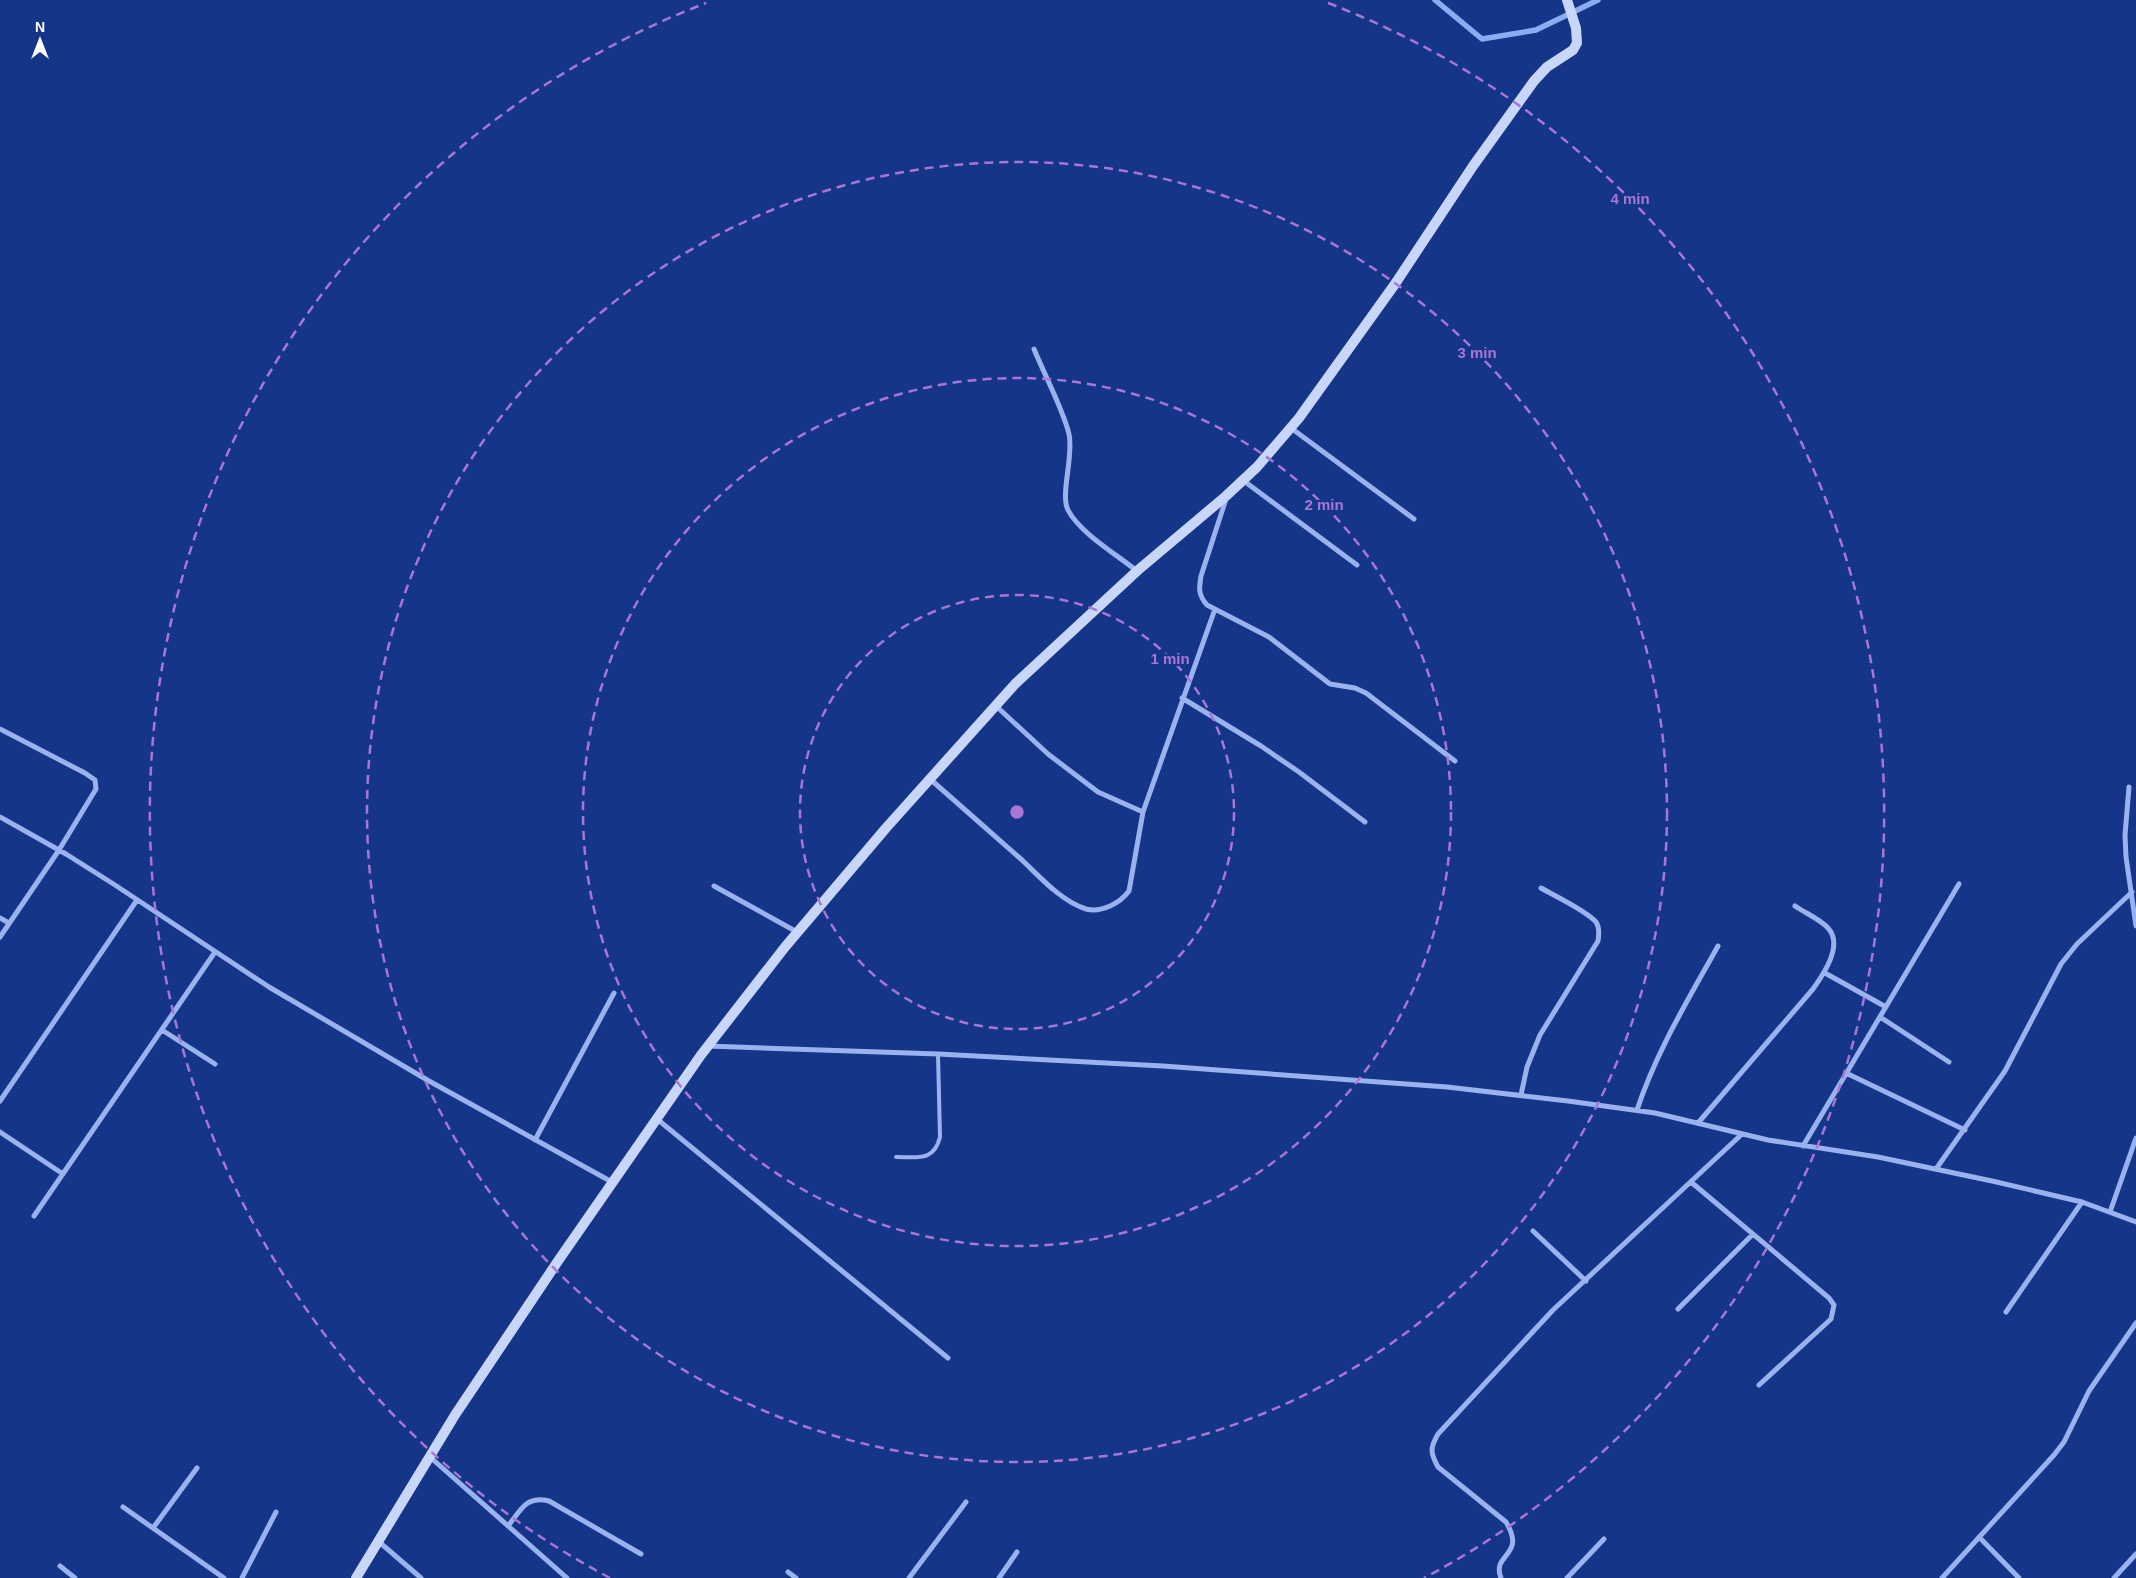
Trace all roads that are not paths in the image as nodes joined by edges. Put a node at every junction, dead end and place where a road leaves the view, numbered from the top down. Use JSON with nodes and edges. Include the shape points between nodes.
{"nodes":[{"id":1,"x":1566,"y":0,"type":"edge"},
{"id":2,"x":1034,"y":349,"type":"dead end"},
{"id":3,"x":1290,"y":428,"type":"junction"},
{"id":4,"x":1244,"y":481,"type":"junction"},
{"id":5,"x":1226,"y":496,"type":"junction"},
{"id":6,"x":1414,"y":519,"type":"dead end"},
{"id":7,"x":1357,"y":565,"type":"dead end"},
{"id":8,"x":1137,"y":571,"type":"junction"},
{"id":9,"x":1215,"y":609,"type":"junction"},
{"id":10,"x":1182,"y":698,"type":"junction"},
{"id":11,"x":996,"y":705,"type":"junction"},
{"id":12,"x":0,"y":729,"type":"edge"},
{"id":13,"x":1455,"y":761,"type":"dead end"},
{"id":14,"x":930,"y":779,"type":"junction"},
{"id":15,"x":2128,"y":787,"type":"dead end"},
{"id":16,"x":1143,"y":812,"type":"junction"},
{"id":17,"x":0,"y":817,"type":"edge"},
{"id":18,"x":1365,"y":822,"type":"dead end"},
{"id":19,"x":58,"y":850,"type":"junction"},
{"id":20,"x":1959,"y":884,"type":"dead end"},
{"id":21,"x":714,"y":886,"type":"dead end"},
{"id":22,"x":1541,"y":888,"type":"dead end"},
{"id":23,"x":2132,"y":892,"type":"junction"},
{"id":24,"x":137,"y":900,"type":"junction"},
{"id":25,"x":1795,"y":906,"type":"dead end"},
{"id":26,"x":0,"y":918,"type":"edge"},
{"id":27,"x":9,"y":923,"type":"junction"},
{"id":28,"x":2136,"y":926,"type":"edge"},
{"id":29,"x":797,"y":932,"type":"junction"},
{"id":30,"x":0,"y":937,"type":"edge"},
{"id":31,"x":1718,"y":946,"type":"dead end"},
{"id":32,"x":215,"y":952,"type":"junction"},
{"id":33,"x":1825,"y":973,"type":"junction"},
{"id":34,"x":614,"y":993,"type":"dead end"},
{"id":35,"x":1886,"y":1007,"type":"junction"},
{"id":36,"x":1880,"y":1017,"type":"junction"},
{"id":37,"x":162,"y":1030,"type":"junction"},
{"id":38,"x":708,"y":1046,"type":"junction"},
{"id":39,"x":938,"y":1054,"type":"junction"},
{"id":40,"x":1948,"y":1062,"type":"dead end"},
{"id":41,"x":214,"y":1064,"type":"dead end"},
{"id":42,"x":1846,"y":1073,"type":"junction"},
{"id":43,"x":1521,"y":1095,"type":"junction"},
{"id":44,"x":0,"y":1101,"type":"edge"},
{"id":45,"x":1636,"y":1110,"type":"junction"},
{"id":46,"x":656,"y":1118,"type":"junction"},
{"id":47,"x":1698,"y":1123,"type":"junction"},
{"id":48,"x":1965,"y":1130,"type":"junction"},
{"id":49,"x":0,"y":1132,"type":"edge"},
{"id":50,"x":1742,"y":1134,"type":"junction"},
{"id":51,"x":2136,"y":1138,"type":"edge"},
{"id":52,"x":535,"y":1140,"type":"junction"},
{"id":53,"x":1803,"y":1146,"type":"junction"},
{"id":54,"x":896,"y":1157,"type":"dead end"},
{"id":55,"x":1936,"y":1169,"type":"junction"},
{"id":56,"x":63,"y":1174,"type":"junction"},
{"id":57,"x":612,"y":1182,"type":"junction"},
{"id":58,"x":1691,"y":1182,"type":"junction"},
{"id":59,"x":2082,"y":1202,"type":"junction"},
{"id":60,"x":2110,"y":1212,"type":"junction"},
{"id":61,"x":34,"y":1216,"type":"dead end"},
{"id":62,"x":2136,"y":1222,"type":"edge"},
{"id":63,"x":1533,"y":1232,"type":"dead end"},
{"id":64,"x":1752,"y":1234,"type":"junction"},
{"id":65,"x":1586,"y":1281,"type":"junction"},
{"id":66,"x":1678,"y":1309,"type":"dead end"},
{"id":67,"x":2006,"y":1312,"type":"dead end"},
{"id":68,"x":2136,"y":1323,"type":"edge"},
{"id":69,"x":948,"y":1358,"type":"dead end"},
{"id":70,"x":1760,"y":1385,"type":"dead end"},
{"id":71,"x":430,"y":1456,"type":"junction"},
{"id":72,"x":197,"y":1468,"type":"dead end"},
{"id":73,"x":966,"y":1502,"type":"dead end"},
{"id":74,"x":123,"y":1507,"type":"dead end"},
{"id":75,"x":276,"y":1512,"type":"dead end"},
{"id":76,"x":508,"y":1526,"type":"junction"},
{"id":77,"x":153,"y":1528,"type":"junction"},
{"id":78,"x":1979,"y":1538,"type":"junction"},
{"id":79,"x":1604,"y":1539,"type":"dead end"},
{"id":80,"x":378,"y":1541,"type":"junction"},
{"id":81,"x":1017,"y":1552,"type":"dead end"},
{"id":82,"x":641,"y":1554,"type":"dead end"},
{"id":83,"x":2136,"y":1554,"type":"edge"},
{"id":84,"x":60,"y":1566,"type":"dead end"},
{"id":85,"x":788,"y":1572,"type":"dead end"},
{"id":86,"x":75,"y":1578,"type":"edge"},
{"id":87,"x":224,"y":1578,"type":"edge"},
{"id":88,"x":242,"y":1578,"type":"edge"},
{"id":89,"x":356,"y":1578,"type":"edge"},
{"id":90,"x":422,"y":1578,"type":"edge"},
{"id":91,"x":567,"y":1578,"type":"edge"},
{"id":92,"x":796,"y":1578,"type":"edge"},
{"id":93,"x":909,"y":1578,"type":"edge"},
{"id":94,"x":999,"y":1578,"type":"edge"},
{"id":95,"x":1501,"y":1578,"type":"edge"},
{"id":96,"x":1567,"y":1578,"type":"edge"},
{"id":97,"x":1942,"y":1578,"type":"edge"},
{"id":98,"x":2019,"y":1578,"type":"edge"},
{"id":99,"x":2114,"y":1578,"type":"edge"}],
"edges":[{"from":1,"to":3,"type":"street","via":[[1576,28],[1577,44],[1547,68],[1529,88],[1395,284]]},
{"from":2,"to":8,"type":"street","via":[[1069,434],[1067,508],[1084,529]]},
{"from":3,"to":4,"type":"street"},
{"from":3,"to":6,"type":"street"},
{"from":4,"to":5,"type":"street"},
{"from":4,"to":7,"type":"street"},
{"from":5,"to":8,"type":"street"},
{"from":5,"to":9,"type":"street","via":[[1199,588],[1201,598]]},
{"from":8,"to":11,"type":"street"},
{"from":9,"to":10,"type":"street"},
{"from":9,"to":13,"type":"street","via":[[1269,638],[1330,684],[1366,693]]},
{"from":10,"to":16,"type":"street"},
{"from":10,"to":18,"type":"street","via":[[1299,772]]},
{"from":11,"to":14,"type":"street"},
{"from":11,"to":16,"type":"street","via":[[1048,754],[1098,792]]},
{"from":12,"to":19,"type":"street","via":[[95,780],[93,796]]},
{"from":14,"to":16,"type":"street","via":[[1053,888],[1088,910],[1112,905],[1129,891]]},
{"from":14,"to":29,"type":"street"},
{"from":15,"to":23,"type":"street","via":[[2125,835]]},
{"from":17,"to":19,"type":"street"},
{"from":19,"to":24,"type":"street"},
{"from":19,"to":27,"type":"street"},
{"from":20,"to":35,"type":"street"},
{"from":21,"to":29,"type":"street"},
{"from":22,"to":43,"type":"street","via":[[1589,916],[1597,923],[1599,932],[1598,941],[1540,1035]]},
{"from":23,"to":28,"type":"street"},
{"from":23,"to":48,"type":"street","via":[[2077,944],[2061,964],[2005,1071]]},
{"from":24,"to":32,"type":"street"},
{"from":24,"to":44,"type":"street"},
{"from":25,"to":33,"type":"street","via":[[1828,927],[1834,936]]},
{"from":26,"to":27,"type":"street"},
{"from":27,"to":30,"type":"street"},
{"from":29,"to":38,"type":"street"},
{"from":31,"to":45,"type":"street","via":[[1662,1046]]},
{"from":32,"to":37,"type":"street"},
{"from":32,"to":52,"type":"street","via":[[277,992]]},
{"from":33,"to":35,"type":"street"},
{"from":33,"to":47,"type":"street"},
{"from":34,"to":52,"type":"street"},
{"from":35,"to":36,"type":"street"},
{"from":36,"to":40,"type":"street"},
{"from":36,"to":42,"type":"street"},
{"from":37,"to":41,"type":"street"},
{"from":37,"to":56,"type":"street"},
{"from":38,"to":39,"type":"street"},
{"from":38,"to":46,"type":"street"},
{"from":39,"to":43,"type":"street","via":[[1289,1074]]},
{"from":39,"to":54,"type":"lane","via":[[940,1138],[937,1147],[924,1157]]},
{"from":42,"to":48,"type":"street"},
{"from":42,"to":53,"type":"street"},
{"from":43,"to":45,"type":"street"},
{"from":45,"to":47,"type":"street"},
{"from":46,"to":57,"type":"street"},
{"from":46,"to":69,"type":"street"},
{"from":47,"to":50,"type":"street"},
{"from":48,"to":55,"type":"street"},
{"from":49,"to":56,"type":"street"},
{"from":50,"to":53,"type":"street"},
{"from":50,"to":58,"type":"street"},
{"from":51,"to":60,"type":"street"},
{"from":52,"to":57,"type":"street"},
{"from":53,"to":55,"type":"street"},
{"from":55,"to":59,"type":"street"},
{"from":56,"to":61,"type":"street"},
{"from":57,"to":71,"type":"street"},
{"from":58,"to":64,"type":"street"},
{"from":58,"to":65,"type":"street"},
{"from":59,"to":60,"type":"street"},
{"from":59,"to":67,"type":"street"},
{"from":60,"to":62,"type":"street"},
{"from":63,"to":65,"type":"street"},
{"from":64,"to":66,"type":"street"},
{"from":64,"to":70,"type":"street","via":[[1834,1305],[1831,1319]]},
{"from":65,"to":95,"type":"street","via":[[1553,1310],[1438,1434],[1432,1445],[1432,1456],[1438,1467],[1506,1522],[1513,1534],[1511,1551],[1499,1566]]},
{"from":68,"to":78,"type":"street","via":[[2088,1391],[2064,1442]]},
{"from":71,"to":76,"type":"street"},
{"from":71,"to":80,"type":"street"},
{"from":72,"to":77,"type":"street"},
{"from":73,"to":93,"type":"street"},
{"from":74,"to":77,"type":"street"},
{"from":75,"to":88,"type":"street"},
{"from":76,"to":82,"type":"street","via":[[524,1505],[539,1498],[550,1501]]},
{"from":76,"to":91,"type":"street"},
{"from":77,"to":87,"type":"street"},
{"from":78,"to":97,"type":"street"},
{"from":78,"to":98,"type":"street"},
{"from":79,"to":96,"type":"street"},
{"from":80,"to":89,"type":"street"},
{"from":80,"to":90,"type":"street"},
{"from":81,"to":94,"type":"street"},
{"from":83,"to":99,"type":"street"},
{"from":84,"to":86,"type":"street"},
{"from":85,"to":92,"type":"street"}]}
